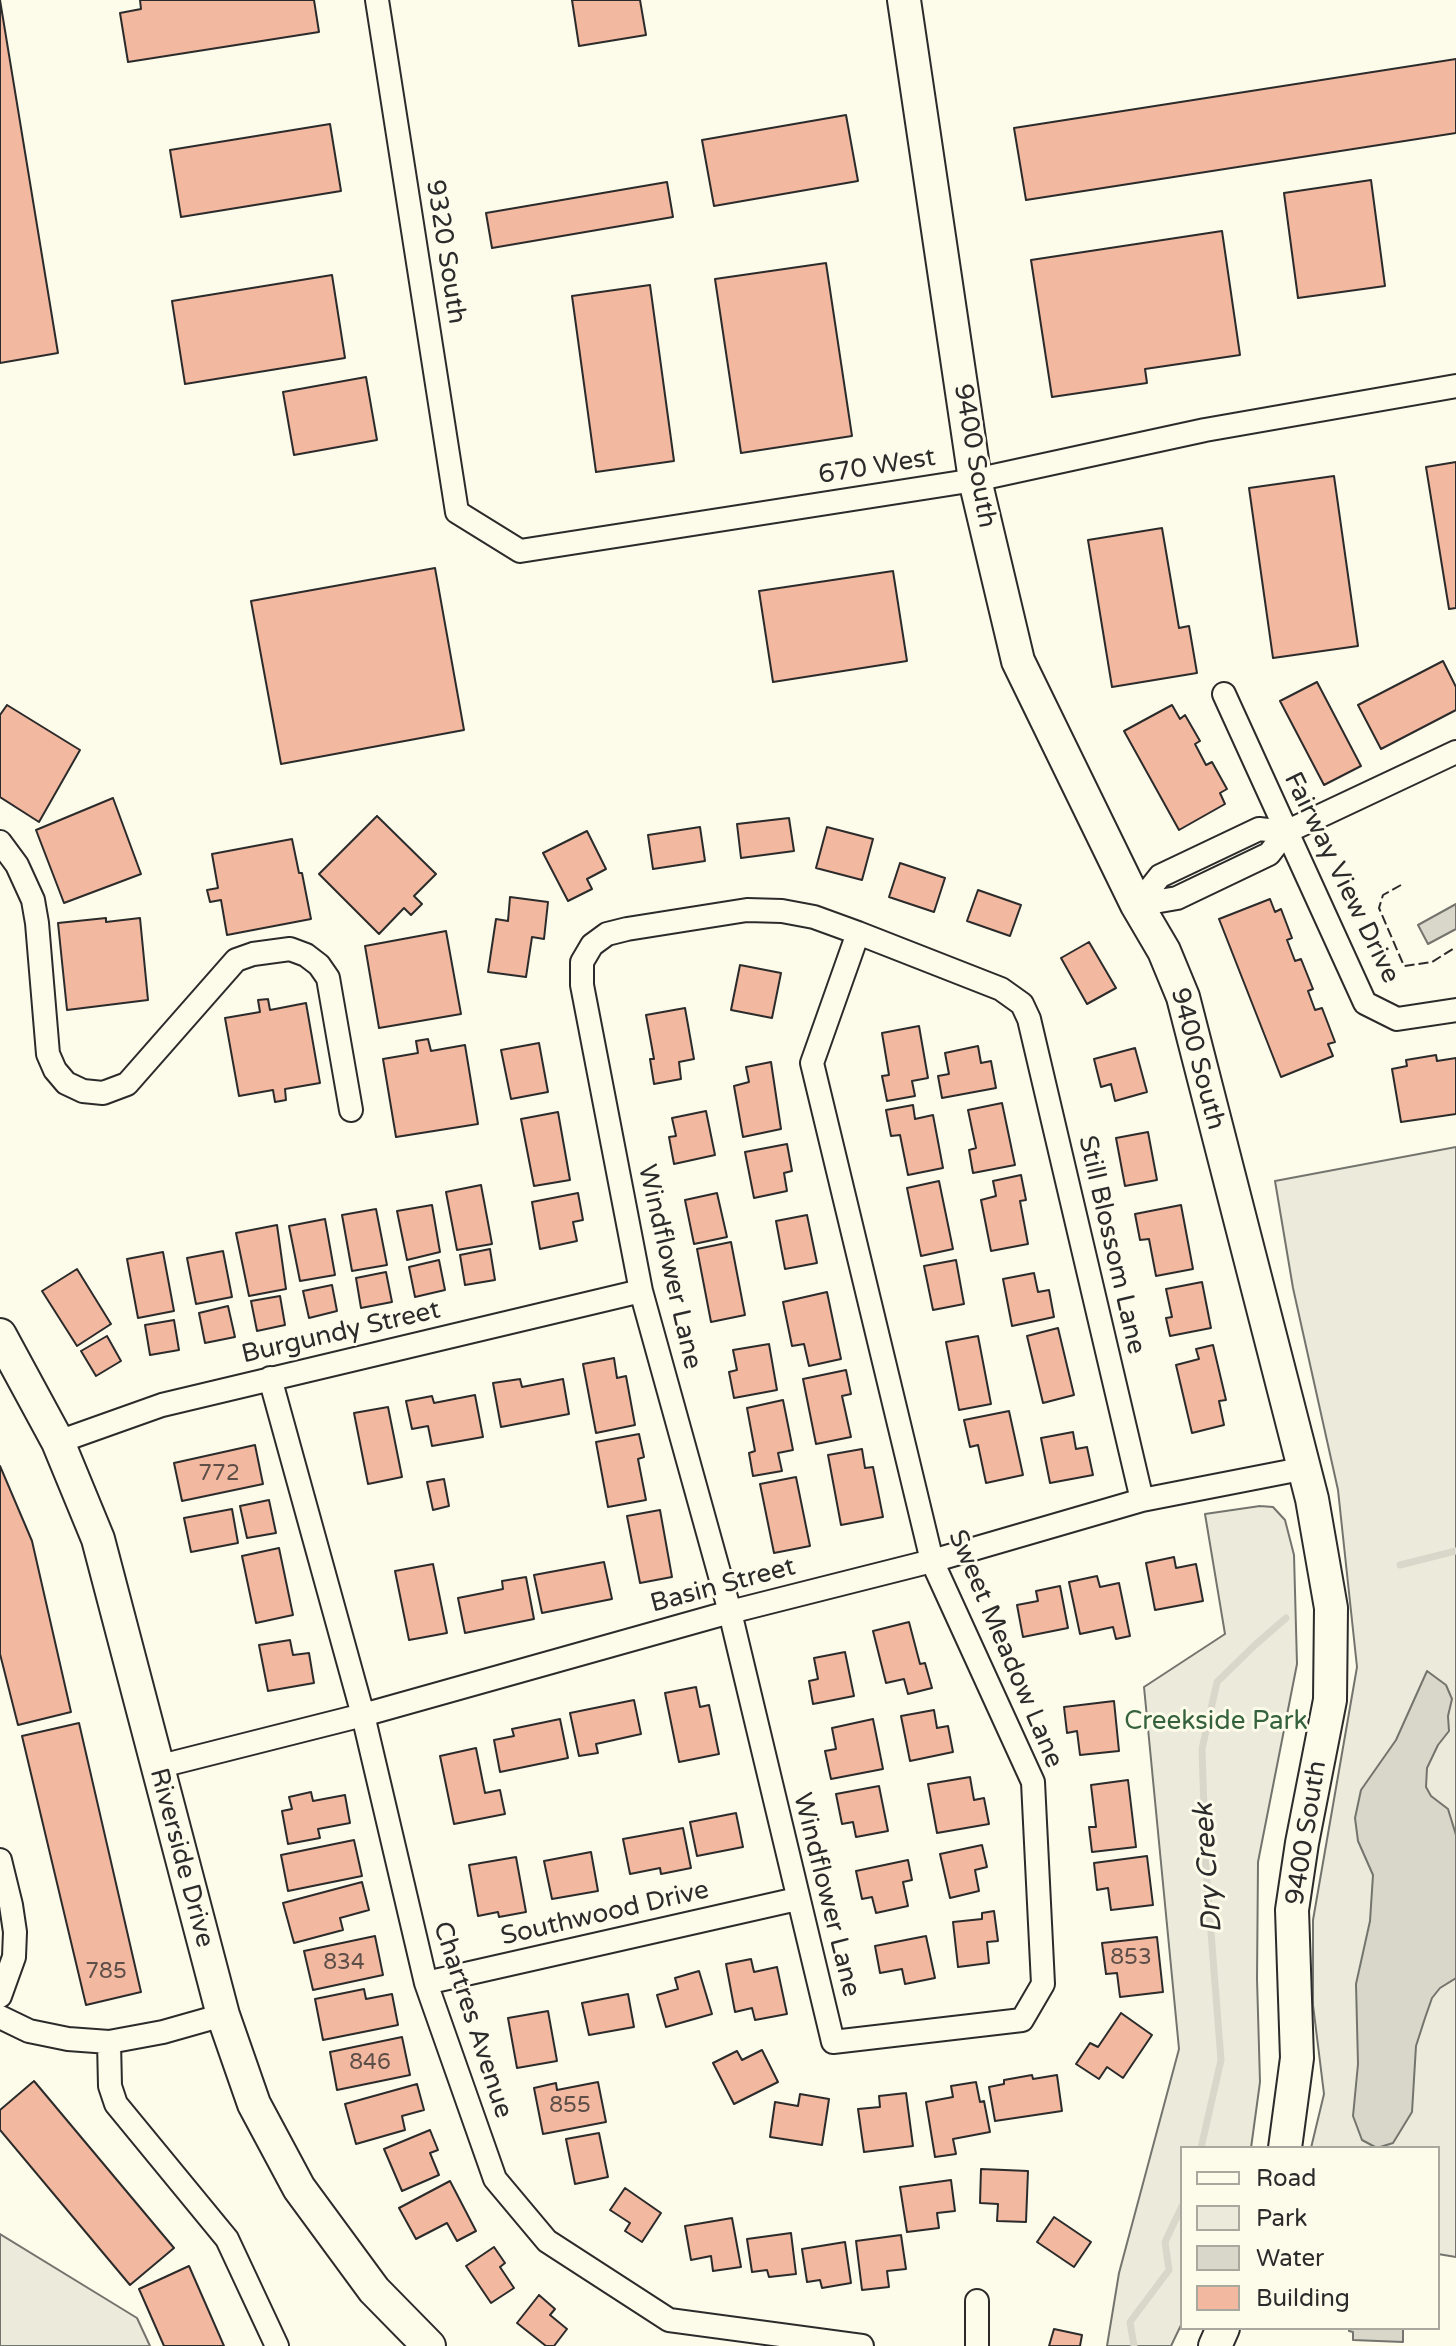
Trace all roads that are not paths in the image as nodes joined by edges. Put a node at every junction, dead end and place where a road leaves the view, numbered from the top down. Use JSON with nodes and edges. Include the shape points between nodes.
{"nodes":[{"id":1,"x":377,"y":0,"type":"edge"},
{"id":2,"x":904,"y":0,"type":"edge"},
{"id":3,"x":1456,"y":386,"type":"edge"},
{"id":4,"x":975,"y":480,"type":"junction"},
{"id":5,"x":457,"y":512,"type":"joint"},
{"id":6,"x":1224,"y":694,"type":"dead end"},
{"id":7,"x":1456,"y":752,"type":"edge"},
{"id":8,"x":1286,"y":832,"type":"junction"},
{"id":9,"x":0,"y":842,"type":"edge"},
{"id":10,"x":8,"y":869,"type":"edge"},
{"id":11,"x":1137,"y":905,"type":"junction"},
{"id":12,"x":858,"y":933,"type":"junction"},
{"id":13,"x":1022,"y":1004,"type":"joint"},
{"id":14,"x":1456,"y":1010,"type":"edge"},
{"id":15,"x":351,"y":1110,"type":"dead end"},
{"id":16,"x":641,"y":1291,"type":"junction"},
{"id":17,"x":0,"y":1335,"type":"edge"},
{"id":18,"x":270,"y":1378,"type":"junction"},
{"id":19,"x":58,"y":1442,"type":"junction"},
{"id":20,"x":1306,"y":1468,"type":"junction"},
{"id":21,"x":1142,"y":1500,"type":"junction"},
{"id":22,"x":932,"y":1561,"type":"junction"},
{"id":23,"x":730,"y":1612,"type":"junction"},
{"id":24,"x":363,"y":1715,"type":"junction"},
{"id":25,"x":157,"y":1767,"type":"junction"},
{"id":26,"x":0,"y":1860,"type":"edge"},
{"id":27,"x":797,"y":1899,"type":"junction"},
{"id":28,"x":426,"y":1983,"type":"junction"},
{"id":29,"x":0,"y":1996,"type":"edge"},
{"id":30,"x":223,"y":2015,"type":"junction"},
{"id":31,"x":0,"y":2017,"type":"edge"},
{"id":32,"x":109,"y":2042,"type":"junction"},
{"id":33,"x":833,"y":2042,"type":"joint"},
{"id":34,"x":1285,"y":2146,"type":"edge"},
{"id":35,"x":977,"y":2301,"type":"dead end"},
{"id":36,"x":277,"y":2346,"type":"edge"},
{"id":37,"x":429,"y":2346,"type":"edge"},
{"id":38,"x":862,"y":2346,"type":"edge"},
{"id":39,"x":977,"y":2346,"type":"edge"}],
"edges":[{"from":1,"to":5,"type":"street","name":"9320 South"},
{"from":2,"to":4,"type":"street","name":"9400 South"},
{"from":3,"to":4,"type":"street","name":"670 West","via":[[1205,430]]},
{"from":4,"to":5,"type":"street","name":"670 West","via":[[520,551]]},
{"from":4,"to":11,"type":"street","name":"9400 South","via":[[1018,661]]},
{"from":6,"to":8,"type":"street","name":"Fairway View Drive"},
{"from":7,"to":8,"type":"street"},
{"from":8,"to":11,"type":"street","via":[[1269,854],[1177,898]]},
{"from":8,"to":14,"type":"street","name":"Fairway View Drive","via":[[1365,1003],[1397,1019]]},
{"from":9,"to":10,"type":"street"},
{"from":10,"to":15,"type":"street","via":[[33,900],[48,1054],[66,1083],[103,1093],[127,1084],[236,960],[290,949],[306,955],[328,978]]},
{"from":11,"to":20,"type":"street","name":"9400 South","via":[[1183,997]]},
{"from":12,"to":13,"type":"street","name":"Windflower Lane","via":[[1001,989]]},
{"from":12,"to":16,"type":"street","name":"Windflower Lane","via":[[803,915],[747,910],[627,929],[592,945],[582,962],[582,985]]},
{"from":12,"to":22,"type":"street","name":"Sweet Meadow Lane","via":[[812,1063]]},
{"from":13,"to":21,"type":"street","name":"Still Blossom Lane"},
{"from":16,"to":18,"type":"street","name":"Burgundy Street"},
{"from":16,"to":23,"type":"street","name":"Windflower Lane"},
{"from":17,"to":19,"type":"street","name":"Riverside Drive"},
{"from":18,"to":19,"type":"street","name":"Burgundy Street","via":[[162,1405]]},
{"from":18,"to":24,"type":"street","name":"Chartres Avenue"},
{"from":19,"to":25,"type":"street","name":"Riverside Drive","via":[[98,1539]]},
{"from":20,"to":21,"type":"street","name":"Basin Street"},
{"from":20,"to":34,"type":"street","name":"9400 South","via":[[1331,1608],[1330,1700],[1292,1910],[1297,2058]]},
{"from":21,"to":22,"type":"street","name":"Basin Street"},
{"from":22,"to":23,"type":"street","name":"Basin Street"},
{"from":22,"to":33,"type":"street","name":"Sweet Meadow Lane","via":[[1033,1782],[1043,1984],[1022,2020]]},
{"from":23,"to":24,"type":"street","name":"Basin Street"},
{"from":23,"to":27,"type":"street","name":"Windflower Lane"},
{"from":24,"to":25,"type":"street","name":"Basin Street"},
{"from":24,"to":28,"type":"street","name":"Chartres Avenue"},
{"from":25,"to":30,"type":"street","name":"Riverside Drive"},
{"from":26,"to":29,"type":"street","via":[[15,1932],[14,1957]]},
{"from":27,"to":28,"type":"street","name":"Southwood Drive"},
{"from":27,"to":33,"type":"street","name":"Windflower Lane"},
{"from":28,"to":38,"type":"street","name":"Chartres Avenue","via":[[495,2179],[547,2241],[669,2320]]},
{"from":30,"to":32,"type":"street"},
{"from":30,"to":37,"type":"street","name":"Riverside Drive","via":[[254,2104],[299,2188],[374,2290]]},
{"from":31,"to":32,"type":"street","via":[[42,2034]]},
{"from":32,"to":36,"type":"street","via":[[116,2104],[227,2239]]},
{"from":35,"to":39,"type":"street"}]}
